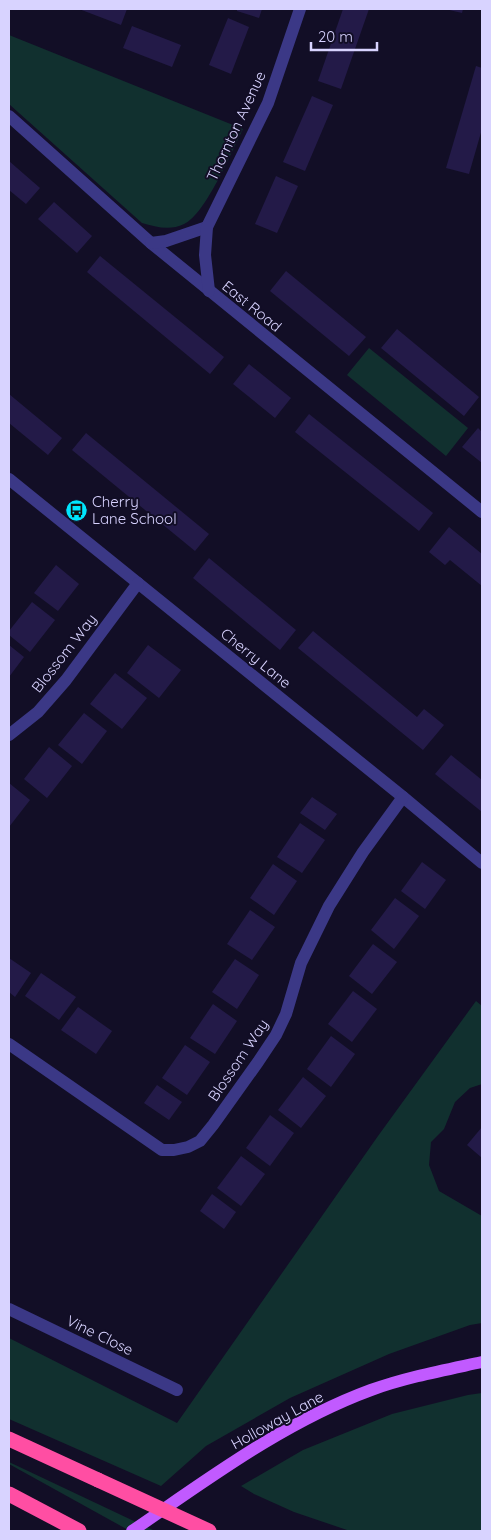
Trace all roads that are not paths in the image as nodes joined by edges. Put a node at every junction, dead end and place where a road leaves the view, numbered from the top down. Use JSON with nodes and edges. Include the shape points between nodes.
{"nodes":[{"id":1,"x":300,"y":9,"type":"edge"},
{"id":2,"x":9,"y":116,"type":"edge"},
{"id":3,"x":207,"y":226,"type":"junction"},
{"id":4,"x":151,"y":244,"type":"junction"},
{"id":5,"x":209,"y":291,"type":"junction"},
{"id":6,"x":9,"y":479,"type":"edge"},
{"id":7,"x":482,"y":512,"type":"edge"},
{"id":8,"x":138,"y":583,"type":"junction"},
{"id":9,"x":9,"y":735,"type":"edge"},
{"id":10,"x":403,"y":797,"type":"junction"},
{"id":11,"x":482,"y":863,"type":"edge"},
{"id":12,"x":10,"y":1048,"type":"edge"},
{"id":13,"x":9,"y":1309,"type":"edge"},
{"id":14,"x":482,"y":1362,"type":"edge"},
{"id":15,"x":177,"y":1390,"type":"dead end"},
{"id":16,"x":9,"y":1439,"type":"edge"},
{"id":17,"x":9,"y":1494,"type":"edge"},
{"id":18,"x":79,"y":1531,"type":"edge"},
{"id":19,"x":132,"y":1531,"type":"edge"},
{"id":20,"x":209,"y":1531,"type":"edge"}],
"edges":[{"from":1,"to":3,"type":"street","name":"Thornton Avenue","via":[[268,103]]},
{"from":2,"to":4,"type":"street","name":"East Road"},
{"from":3,"to":4,"type":"street"},
{"from":3,"to":5,"type":"street","name":"Thornton Avenue","via":[[205,255]]},
{"from":4,"to":5,"type":"street","name":"East Road"},
{"from":5,"to":7,"type":"street","name":"East Road"},
{"from":6,"to":8,"type":"street","name":"Cherry Lane"},
{"from":8,"to":9,"type":"street","name":"Blossom Way","via":[[66,680],[38,712]]},
{"from":8,"to":10,"type":"street","name":"Cherry Lane"},
{"from":10,"to":11,"type":"street","name":"Cherry Lane"},
{"from":10,"to":12,"type":"street","name":"Blossom Way","via":[[328,906],[301,963],[276,1036],[200,1141],[188,1147],[162,1150]]},
{"from":13,"to":15,"type":"street","name":"Vine Close"},
{"from":14,"to":19,"type":"main road","name":"Holloway Lane","via":[[371,1390],[306,1418],[232,1463]]},
{"from":16,"to":20,"type":"highway","bridge":true},
{"from":17,"to":18,"type":"highway"}]}
